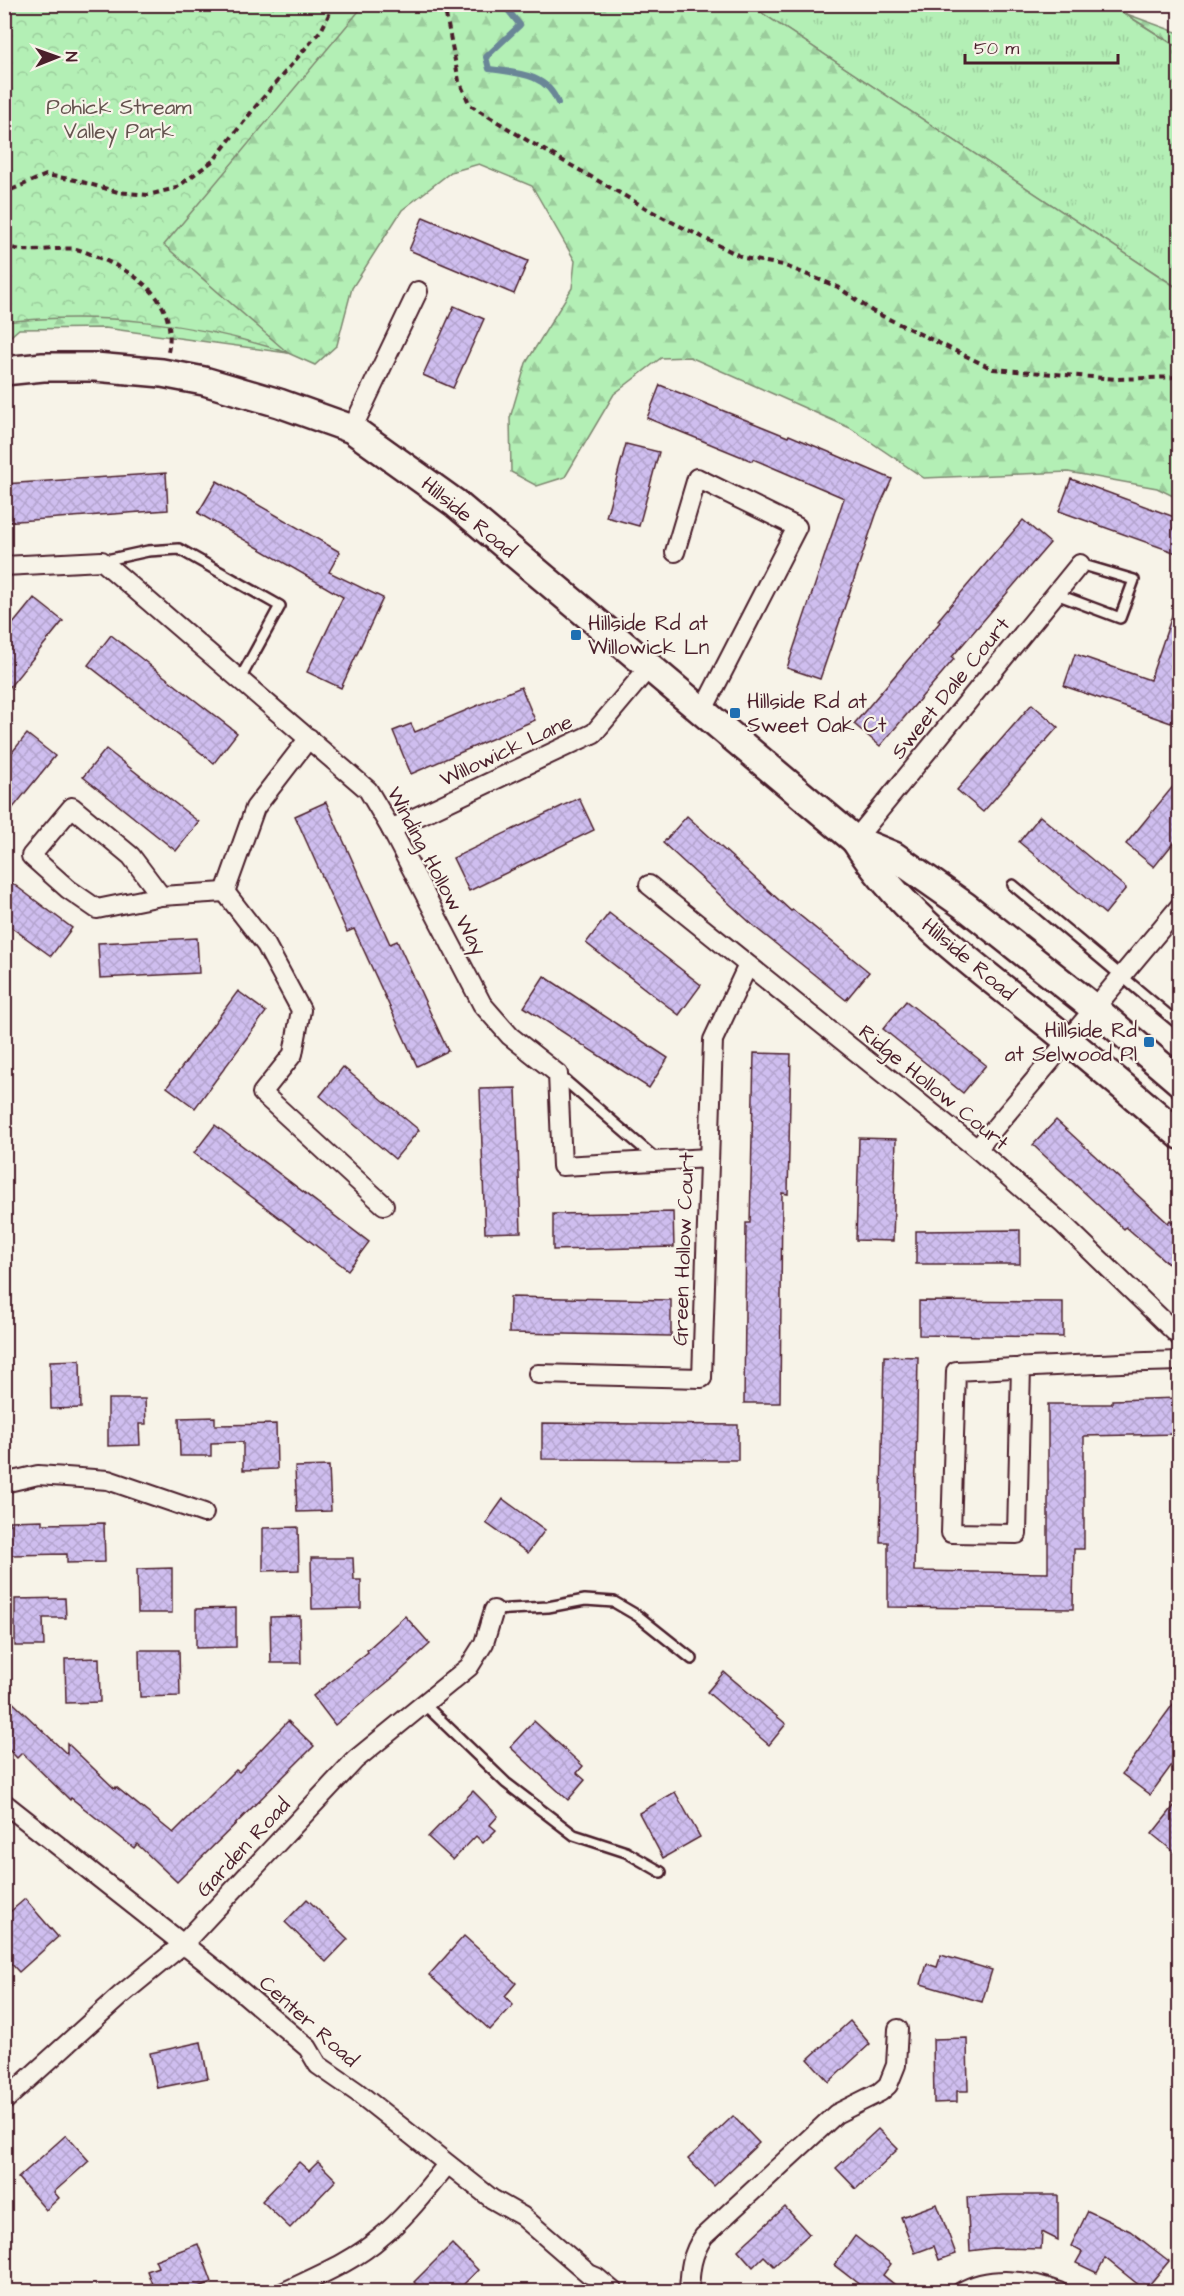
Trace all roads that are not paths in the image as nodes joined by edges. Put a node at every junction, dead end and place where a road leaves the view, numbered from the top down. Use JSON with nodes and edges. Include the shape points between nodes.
{"nodes":[{"id":1,"x":418,"y":291,"type":"dead end"},
{"id":2,"x":4,"y":370,"type":"edge"},
{"id":3,"x":352,"y":429,"type":"junction"},
{"id":4,"x":675,"y":552,"type":"dead end"},
{"id":5,"x":102,"y":561,"type":"junction"},
{"id":6,"x":1080,"y":564,"type":"joint"},
{"id":7,"x":4,"y":566,"type":"edge"},
{"id":8,"x":1056,"y":594,"type":"junction"},
{"id":9,"x":650,"y":666,"type":"junction"},
{"id":10,"x":240,"y":679,"type":"junction"},
{"id":11,"x":703,"y":710,"type":"junction"},
{"id":12,"x":309,"y":738,"type":"junction"},
{"id":13,"x":391,"y":829,"type":"junction"},
{"id":14,"x":855,"y":840,"type":"junction"},
{"id":15,"x":649,"y":885,"type":"dead end"},
{"id":16,"x":1013,"y":885,"type":"dead end"},
{"id":17,"x":225,"y":892,"type":"junction"},
{"id":18,"x":161,"y":896,"type":"junction"},
{"id":19,"x":1179,"y":906,"type":"edge"},
{"id":20,"x":748,"y":965,"type":"junction"},
{"id":21,"x":1122,"y":976,"type":"junction"},
{"id":22,"x":1095,"y":1010,"type":"junction"},
{"id":23,"x":1179,"y":1024,"type":"edge"},
{"id":24,"x":1069,"y":1040,"type":"junction"},
{"id":25,"x":558,"y":1074,"type":"junction"},
{"id":26,"x":1179,"y":1082,"type":"edge"},
{"id":27,"x":1179,"y":1135,"type":"edge"},
{"id":28,"x":976,"y":1149,"type":"junction"},
{"id":29,"x":709,"y":1158,"type":"junction"},
{"id":30,"x":659,"y":1161,"type":"junction"},
{"id":31,"x":384,"y":1205,"type":"dead end"},
{"id":32,"x":1179,"y":1337,"type":"edge"},
{"id":33,"x":1179,"y":1361,"type":"edge"},
{"id":34,"x":1021,"y":1367,"type":"junction"},
{"id":35,"x":538,"y":1374,"type":"dead end"},
{"id":36,"x":4,"y":1483,"type":"edge"},
{"id":37,"x":204,"y":1513,"type":"dead end"},
{"id":38,"x":494,"y":1610,"type":"joint"},
{"id":39,"x":692,"y":1659,"type":"dead end"},
{"id":40,"x":424,"y":1704,"type":"junction"},
{"id":41,"x":4,"y":1803,"type":"edge"},
{"id":42,"x":661,"y":1872,"type":"dead end"},
{"id":43,"x":182,"y":1945,"type":"junction"},
{"id":44,"x":898,"y":2029,"type":"dead end"},
{"id":45,"x":4,"y":2101,"type":"edge"},
{"id":46,"x":447,"y":2165,"type":"junction"},
{"id":47,"x":284,"y":2292,"type":"edge"},
{"id":48,"x":614,"y":2292,"type":"edge"},
{"id":49,"x":689,"y":2292,"type":"edge"},
{"id":50,"x":961,"y":2292,"type":"edge"},
{"id":51,"x":1059,"y":2292,"type":"edge"}],
"edges":[{"from":1,"to":3,"type":"street"},
{"from":2,"to":3,"type":"street","name":"Hillside Road","via":[[95,367],[162,373],[215,384]]},
{"from":3,"to":9,"type":"street","name":"Hillside Road","via":[[455,503]]},
{"from":4,"to":11,"type":"street","via":[[697,478],[797,527]]},
{"from":5,"to":7,"type":"street"},
{"from":5,"to":10,"type":"street","name":"Winding Hollow Way"},
{"from":5,"to":10,"type":"lane","via":[[179,549],[280,606]]},
{"from":6,"to":8,"type":"street","name":"Sweet Dale Court"},
{"from":6,"to":8,"type":"lane","via":[[1134,579],[1120,618]]},
{"from":8,"to":14,"type":"street","name":"Sweet Dale Court"},
{"from":9,"to":11,"type":"street","name":"Hillside Road"},
{"from":9,"to":13,"type":"street","name":"Willowick Lane","via":[[594,733]]},
{"from":10,"to":12,"type":"street","name":"Winding Hollow Way"},
{"from":11,"to":14,"type":"street","name":"Hillside Road"},
{"from":12,"to":13,"type":"street","name":"Winding Hollow Way","via":[[368,790]]},
{"from":12,"to":17,"type":"street","via":[[255,808]]},
{"from":13,"to":25,"type":"street","name":"Winding Hollow Way","via":[[482,1004],[510,1036]]},
{"from":14,"to":22,"type":"street","name":"Hillside Road","via":[[894,856],[956,899]]},
{"from":14,"to":24,"type":"street","name":"Hillside Road","via":[[872,867],[933,932]]},
{"from":15,"to":20,"type":"street","name":"Ridge Hollow Court"},
{"from":16,"to":21,"type":"lane"},
{"from":17,"to":18,"type":"street"},
{"from":17,"to":31,"type":"street","via":[[266,945],[301,1010],[293,1054],[262,1093]]},
{"from":18,"to":18,"type":"street","via":[[97,909],[31,856],[72,807],[131,856]]},
{"from":19,"to":21,"type":"street"},
{"from":20,"to":28,"type":"street","name":"Ridge Hollow Court"},
{"from":20,"to":29,"type":"street","name":"Green Hollow Court","via":[[713,1040]]},
{"from":21,"to":22,"type":"street"},
{"from":21,"to":23,"type":"lane"},
{"from":22,"to":24,"type":"street"},
{"from":22,"to":26,"type":"street","name":"Hillside Road"},
{"from":24,"to":27,"type":"street","name":"Hillside Road"},
{"from":24,"to":28,"type":"street"},
{"from":25,"to":30,"type":"lane"},
{"from":25,"to":30,"type":"street","via":[[562,1166]]},
{"from":28,"to":32,"type":"street","name":"Ridge Hollow Court","via":[[1064,1225]]},
{"from":29,"to":30,"type":"street"},
{"from":29,"to":35,"type":"street","name":"Green Hollow Court","via":[[702,1378]]},
{"from":33,"to":34,"type":"street"},
{"from":34,"to":34,"type":"street","via":[[956,1371],[951,1533],[1017,1534]]},
{"from":36,"to":37,"type":"street","via":[[38,1475],[108,1480]]},
{"from":38,"to":39,"type":"lane","via":[[585,1600],[614,1602]]},
{"from":38,"to":40,"type":"street","name":"Garden Road","via":[[484,1643],[469,1667]]},
{"from":40,"to":42,"type":"lane","via":[[506,1783],[574,1835],[626,1851]]},
{"from":40,"to":43,"type":"street","name":"Garden Road","via":[[355,1761]]},
{"from":41,"to":43,"type":"street","name":"Center Road"},
{"from":43,"to":45,"type":"street","name":"Garden Road"},
{"from":43,"to":46,"type":"street","name":"Center Road","via":[[308,2048],[318,2065]]},
{"from":44,"to":49,"type":"street","via":[[896,2066],[888,2085],[836,2114],[704,2236],[691,2262]]},
{"from":46,"to":47,"type":"street","via":[[406,2215],[380,2239],[328,2272]]},
{"from":46,"to":48,"type":"street","name":"Center Road","via":[[522,2216]]},
{"from":50,"to":51,"type":"street","via":[[975,2285],[1015,2281]]}]}
